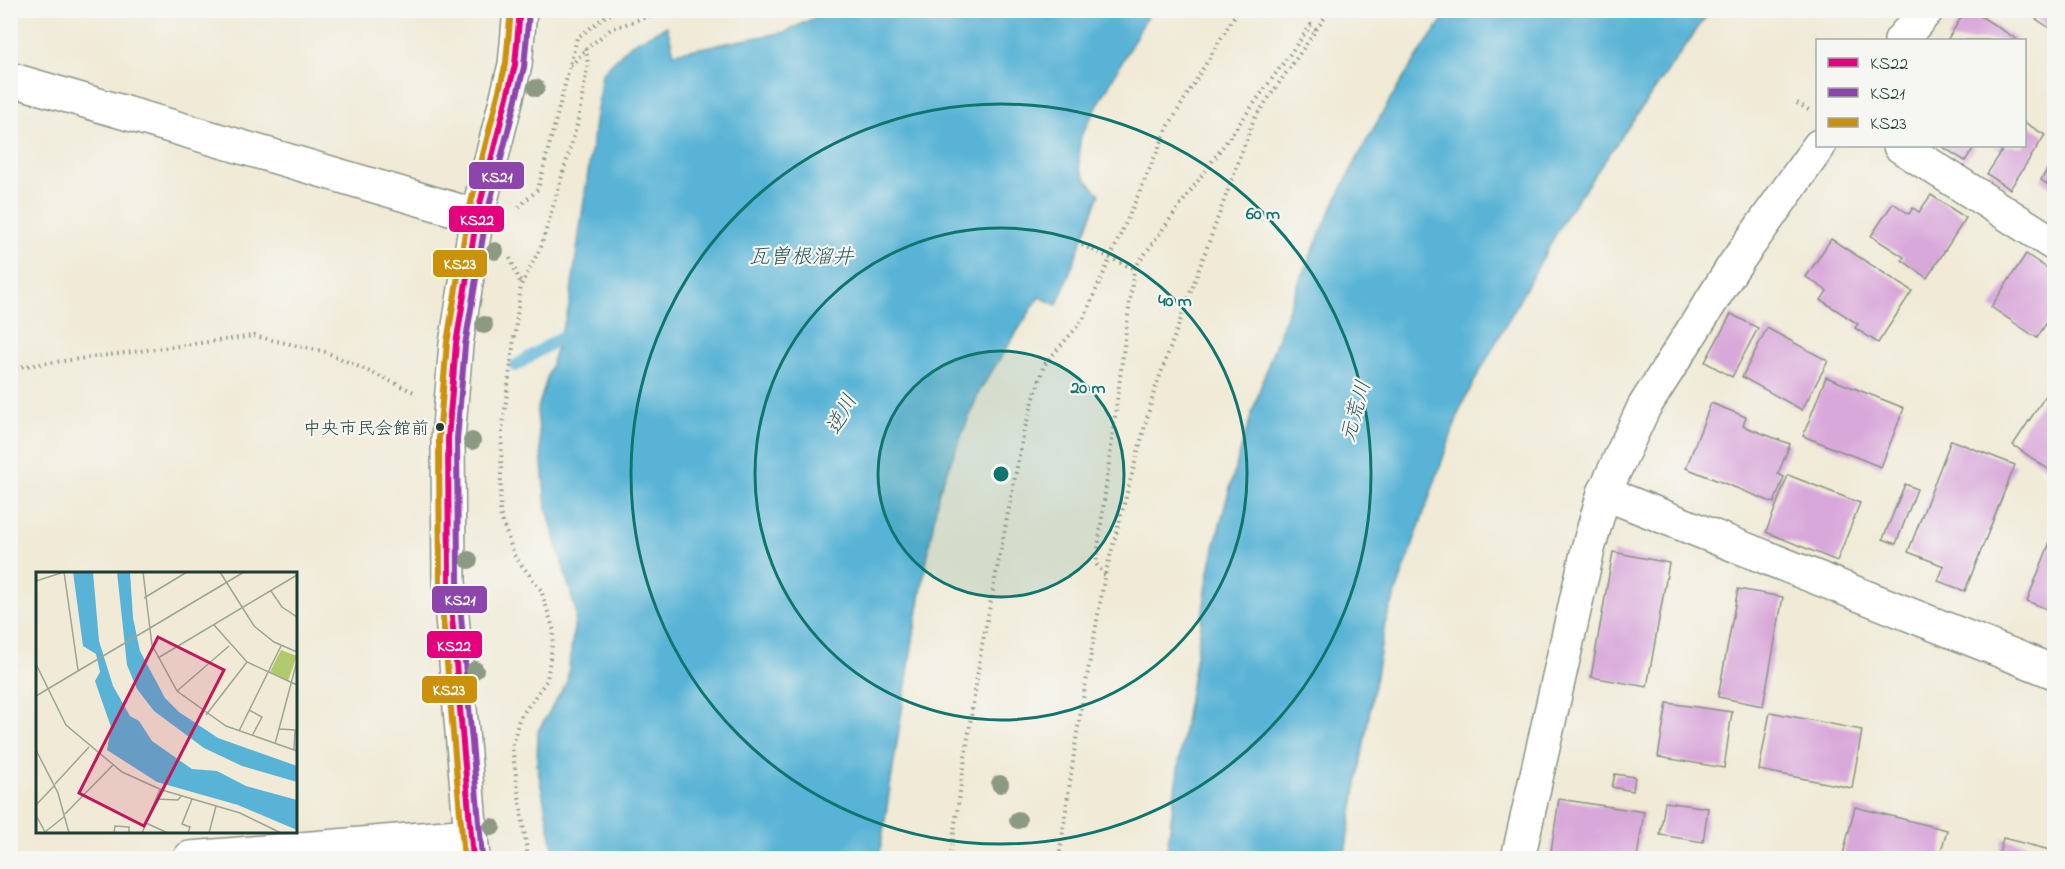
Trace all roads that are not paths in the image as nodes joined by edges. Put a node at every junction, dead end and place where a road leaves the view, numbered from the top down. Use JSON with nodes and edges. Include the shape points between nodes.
{"nodes":[{"id":1,"x":520,"y":10,"type":"edge"},
{"id":2,"x":1928,"y":10,"type":"edge"},
{"id":3,"x":1902,"y":39,"type":"edge"},
{"id":4,"x":10,"y":79,"type":"edge"},
{"id":5,"x":1818,"y":147,"type":"edge"},
{"id":6,"x":1902,"y":147,"type":"edge"},
{"id":7,"x":477,"y":216,"type":"junction"},
{"id":8,"x":2055,"y":244,"type":"edge"},
{"id":9,"x":1604,"y":493,"type":"junction"},
{"id":10,"x":2055,"y":672,"type":"edge"},
{"id":11,"x":472,"y":847,"type":"edge"},
{"id":12,"x":355,"y":851,"type":"edge"},
{"id":13,"x":190,"y":858,"type":"edge"},
{"id":14,"x":1518,"y":858,"type":"edge"}],
"edges":[{"from":1,"to":7,"type":"street","via":[[514,65]]},
{"from":2,"to":3,"type":"street"},
{"from":4,"to":7,"type":"street"},
{"from":5,"to":9,"type":"street","via":[[1733,267],[1644,408]]},
{"from":6,"to":8,"type":"street"},
{"from":7,"to":11,"type":"street","via":[[456,344],[448,439],[449,582]]},
{"from":9,"to":10,"type":"street"},
{"from":9,"to":14,"type":"street"},
{"from":11,"to":12,"type":"street"},
{"from":12,"to":13,"type":"street"}]}
